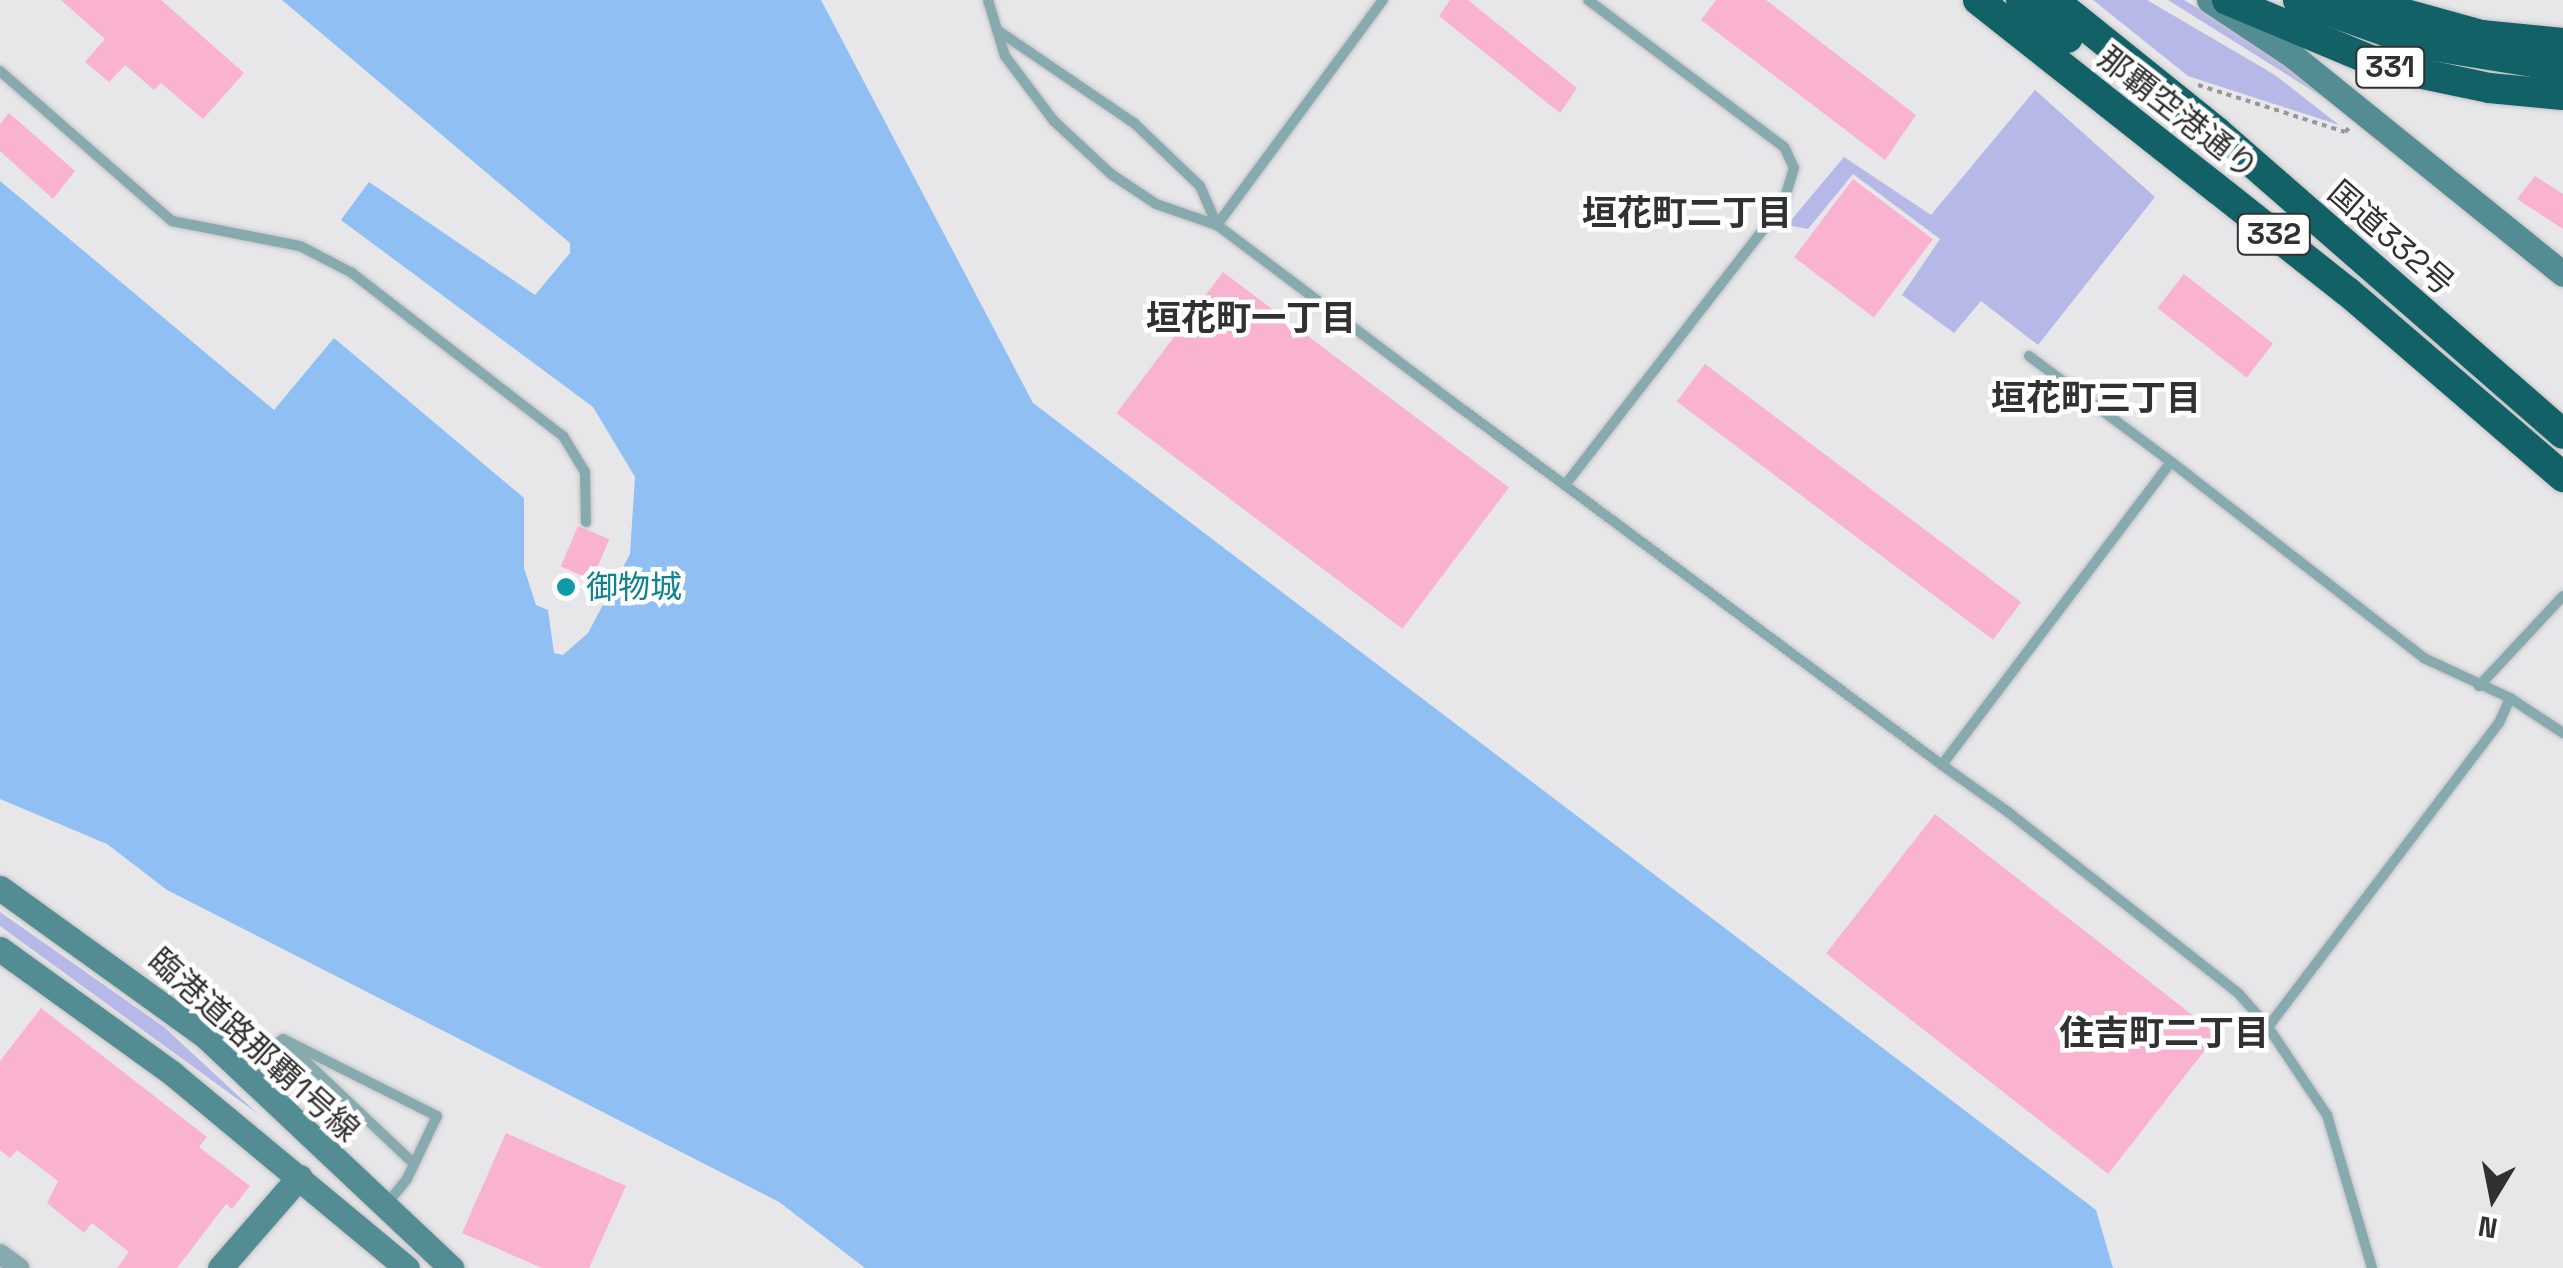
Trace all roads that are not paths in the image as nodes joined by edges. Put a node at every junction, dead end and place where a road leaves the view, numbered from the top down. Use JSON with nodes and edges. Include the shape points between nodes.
{"nodes":[{"id":1,"x":988,"y":0,"type":"edge"},
{"id":2,"x":1383,"y":0,"type":"edge"},
{"id":3,"x":1588,"y":0,"type":"edge"},
{"id":4,"x":1978,"y":0,"type":"edge"},
{"id":5,"x":2021,"y":0,"type":"edge"},
{"id":6,"x":2054,"y":0,"type":"edge"},
{"id":7,"x":2209,"y":0,"type":"edge"},
{"id":8,"x":2227,"y":0,"type":"edge"},
{"id":9,"x":2298,"y":0,"type":"edge"},
{"id":10,"x":2355,"y":0,"type":"edge"},
{"id":11,"x":998,"y":30,"type":"junction"},
{"id":12,"x":2563,"y":43,"type":"edge"},
{"id":13,"x":2563,"y":67,"type":"edge"},
{"id":14,"x":0,"y":71,"type":"edge"},
{"id":15,"x":2563,"y":94,"type":"edge"},
{"id":16,"x":1217,"y":224,"type":"junction"},
{"id":17,"x":2563,"y":274,"type":"edge"},
{"id":18,"x":2449,"y":335,"type":"junction"},
{"id":19,"x":2029,"y":356,"type":"dead end"},
{"id":20,"x":2563,"y":434,"type":"edge"},
{"id":21,"x":2171,"y":462,"type":"junction"},
{"id":22,"x":2563,"y":477,"type":"edge"},
{"id":23,"x":1566,"y":485,"type":"junction"},
{"id":24,"x":586,"y":522,"type":"dead end"},
{"id":25,"x":2563,"y":596,"type":"edge"},
{"id":26,"x":2479,"y":686,"type":"junction"},
{"id":27,"x":2510,"y":698,"type":"junction"},
{"id":28,"x":2563,"y":733,"type":"edge"},
{"id":29,"x":1942,"y":765,"type":"junction"},
{"id":30,"x":0,"y":888,"type":"edge"},
{"id":31,"x":0,"y":949,"type":"edge"},
{"id":32,"x":2268,"y":1027,"type":"junction"},
{"id":33,"x":282,"y":1039,"type":"junction"},
{"id":34,"x":241,"y":1068,"type":"junction"},
{"id":35,"x":414,"y":1164,"type":"junction"},
{"id":36,"x":299,"y":1177,"type":"junction"},
{"id":37,"x":384,"y":1207,"type":"junction"},
{"id":38,"x":0,"y":1254,"type":"edge"},
{"id":39,"x":19,"y":1268,"type":"edge"},
{"id":40,"x":220,"y":1268,"type":"edge"},
{"id":41,"x":407,"y":1268,"type":"edge"},
{"id":42,"x":451,"y":1268,"type":"edge"},
{"id":43,"x":2372,"y":1268,"type":"edge"}],
"edges":[{"from":1,"to":11,"type":"lane"},
{"from":2,"to":16,"type":"lane"},
{"from":3,"to":23,"type":"lane","via":[[1784,147],[1794,168],[1782,204]]},
{"from":4,"to":22,"type":"highway","name":"那覇空港通り","number":"332","via":[[2348,292]]},
{"from":5,"to":18,"type":"highway","name":"国道332号","number":"332"},
{"from":6,"to":18,"type":"highway","name":"国道332号","number":"332","via":[[2218,132]]},
{"from":7,"to":17,"type":"street"},
{"from":8,"to":15,"type":"highway","number":"331","via":[[2384,66],[2490,88]]},
{"from":9,"to":13,"type":"highway","number":"331","via":[[2421,44]]},
{"from":10,"to":12,"type":"highway","number":"331"},
{"from":11,"to":16,"type":"lane","via":[[1134,123],[1200,186]]},
{"from":11,"to":16,"type":"lane","via":[[1005,56],[1054,121],[1111,174],[1156,204]]},
{"from":14,"to":24,"type":"lane","via":[[172,221],[300,246],[339,263],[563,436],[586,472]]},
{"from":16,"to":23,"type":"lane"},
{"from":18,"to":20,"type":"highway","number":"332"},
{"from":19,"to":21,"type":"lane"},
{"from":21,"to":26,"type":"lane","via":[[2424,658]]},
{"from":21,"to":29,"type":"lane"},
{"from":23,"to":29,"type":"lane"},
{"from":25,"to":26,"type":"lane"},
{"from":26,"to":27,"type":"lane"},
{"from":27,"to":28,"type":"lane"},
{"from":27,"to":32,"type":"lane","via":[[2499,723]]},
{"from":29,"to":32,"type":"lane","via":[[2196,959]]},
{"from":30,"to":34,"type":"street","name":"臨港道路那覇1号線","via":[[126,974]]},
{"from":31,"to":36,"type":"street","name":"臨港道路那覇1号線","via":[[130,1041]]},
{"from":32,"to":43,"type":"lane","via":[[2328,1115]]},
{"from":33,"to":34,"type":"lane"},
{"from":33,"to":35,"type":"lane"},
{"from":33,"to":35,"type":"lane","via":[[436,1116]]},
{"from":34,"to":37,"type":"street","name":"臨港道路那覇1号線"},
{"from":35,"to":37,"type":"lane"},
{"from":36,"to":40,"type":"street"},
{"from":36,"to":41,"type":"street","name":"臨港道路那覇1号線"},
{"from":37,"to":42,"type":"street","name":"臨港道路那覇1号線"},
{"from":38,"to":39,"type":"street"}]}
